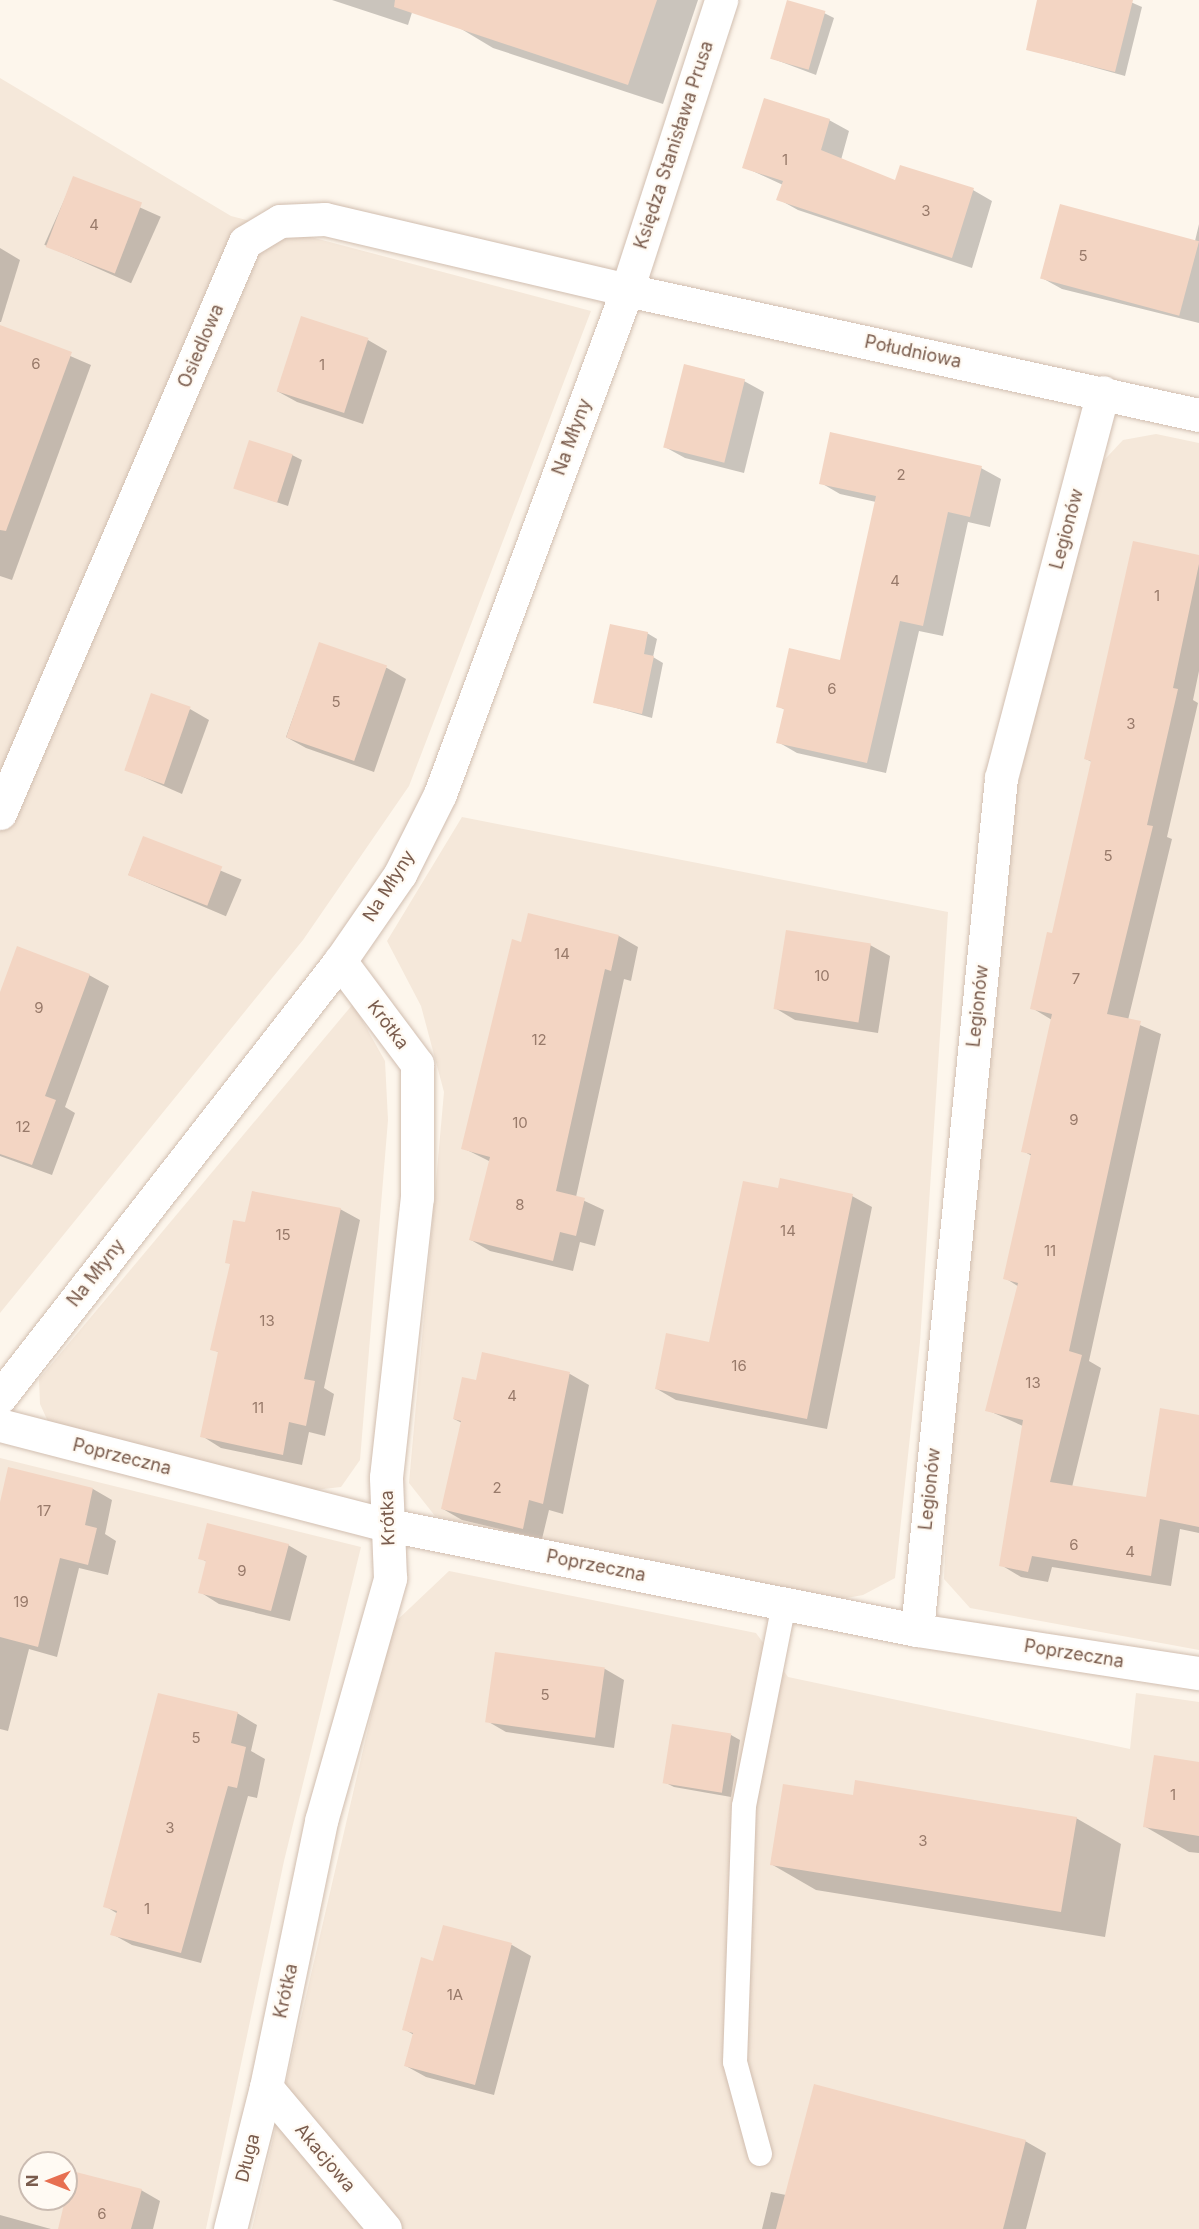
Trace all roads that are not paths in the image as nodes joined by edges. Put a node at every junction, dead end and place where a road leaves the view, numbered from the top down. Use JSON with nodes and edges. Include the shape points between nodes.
{"nodes":[{"id":1,"x":722,"y":0,"type":"edge"},
{"id":2,"x":627,"y":290,"type":"junction"},
{"id":3,"x":1103,"y":392,"type":"junction"},
{"id":4,"x":1199,"y":415,"type":"edge"},
{"id":5,"x":0,"y":813,"type":"edge"},
{"id":6,"x":340,"y":961,"type":"junction"},
{"id":7,"x":0,"y":1396,"type":"edge"},
{"id":8,"x":0,"y":1425,"type":"edge"},
{"id":9,"x":388,"y":1525,"type":"junction"},
{"id":10,"x":784,"y":1604,"type":"junction"},
{"id":11,"x":916,"y":1630,"type":"junction"},
{"id":12,"x":1199,"y":1673,"type":"edge"},
{"id":13,"x":266,"y":2088,"type":"junction"},
{"id":14,"x":760,"y":2154,"type":"dead end"},
{"id":15,"x":230,"y":2229,"type":"edge"},
{"id":16,"x":385,"y":2229,"type":"edge"}],
"edges":[{"from":1,"to":2,"type":"street","name":"Księdza Stanisława Prusa"},
{"from":2,"to":3,"type":"street","name":"Południowa"},
{"from":2,"to":5,"type":"street","name":"Osiedlowa","via":[[325,219],[280,221],[245,242]]},
{"from":2,"to":6,"type":"street","name":"Na Młyny","via":[[440,794],[400,874]]},
{"from":3,"to":4,"type":"street","name":"Południowa"},
{"from":3,"to":11,"type":"street","name":"Legionów","via":[[1001,778]]},
{"from":6,"to":7,"type":"street","name":"Na Młyny"},
{"from":6,"to":9,"type":"street","name":"Krótka","via":[[417,1064],[417,1198],[386,1477]]},
{"from":8,"to":9,"type":"street","name":"Poprzeczna"},
{"from":9,"to":10,"type":"street","name":"Poprzeczna"},
{"from":9,"to":13,"type":"street","name":"Krótka","via":[[390,1578],[321,1821]]},
{"from":10,"to":11,"type":"street","name":"Poprzeczna"},
{"from":10,"to":14,"type":"lane","via":[[744,1806],[735,2062]]},
{"from":11,"to":12,"type":"street","name":"Poprzeczna"},
{"from":13,"to":15,"type":"street","name":"Długa"},
{"from":13,"to":16,"type":"street","name":"Akacjowa"}]}
